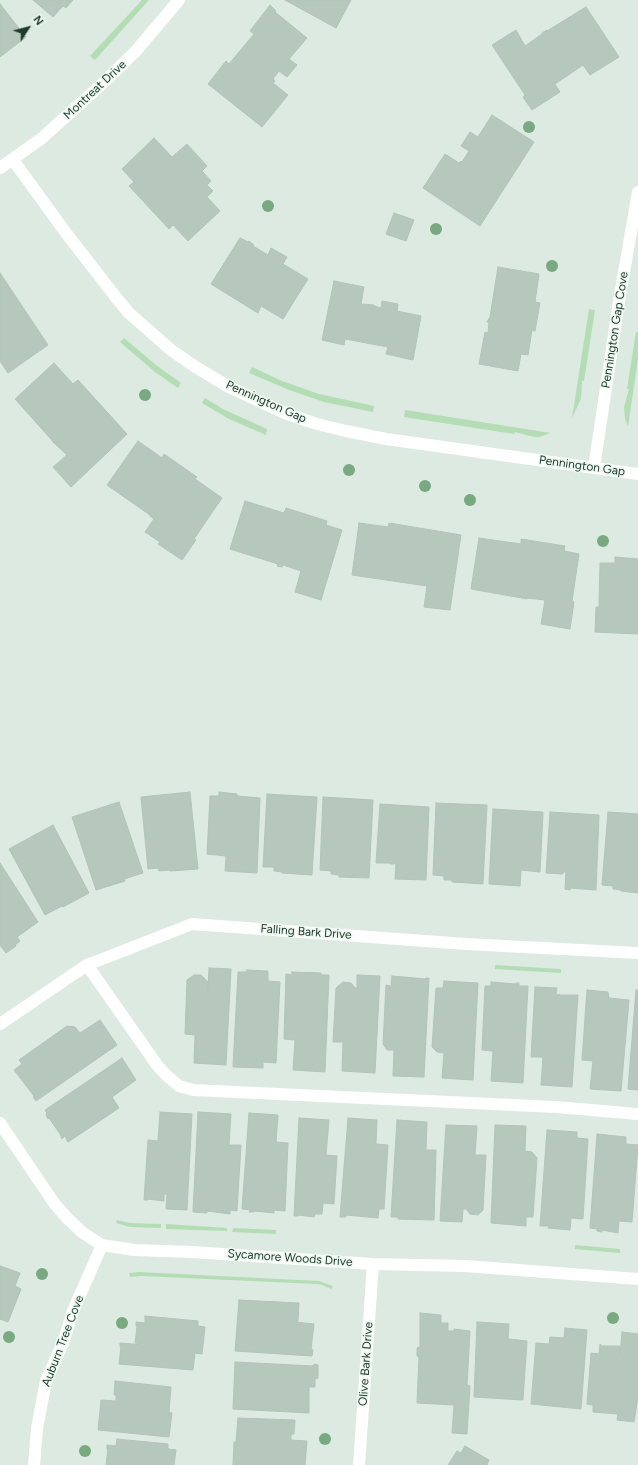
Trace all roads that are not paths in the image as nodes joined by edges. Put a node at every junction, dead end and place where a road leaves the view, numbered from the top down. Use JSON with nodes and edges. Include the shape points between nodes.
{"nodes":[{"id":1,"x":178,"y":0,"type":"edge"},
{"id":2,"x":13,"y":160,"type":"junction"},
{"id":3,"x":0,"y":168,"type":"edge"},
{"id":4,"x":638,"y":192,"type":"edge"},
{"id":5,"x":594,"y":468,"type":"junction"},
{"id":6,"x":638,"y":474,"type":"edge"},
{"id":7,"x":638,"y":953,"type":"edge"},
{"id":8,"x":87,"y":965,"type":"junction"},
{"id":9,"x":0,"y":1024,"type":"edge"},
{"id":10,"x":638,"y":1114,"type":"edge"},
{"id":11,"x":0,"y":1123,"type":"edge"},
{"id":12,"x":102,"y":1245,"type":"junction"},
{"id":13,"x":373,"y":1264,"type":"junction"},
{"id":14,"x":638,"y":1278,"type":"edge"},
{"id":15,"x":34,"y":1465,"type":"edge"},
{"id":16,"x":359,"y":1465,"type":"edge"}],
"edges":[{"from":1,"to":2,"type":"street","name":"Montreat Drive","via":[[119,68],[42,138]]},
{"from":2,"to":3,"type":"street","name":"Montreat Drive"},
{"from":2,"to":5,"type":"street","name":"Pennington Gap","via":[[129,313],[171,350],[229,387],[287,414],[346,431]]},
{"from":4,"to":5,"type":"street","name":"Pennington Gap Cove"},
{"from":5,"to":6,"type":"street","name":"Pennington Gap"},
{"from":7,"to":8,"type":"street","name":"Falling Bark Drive","via":[[466,944],[192,924]]},
{"from":8,"to":9,"type":"street","name":"Falling Bark Drive"},
{"from":8,"to":10,"type":"street","via":[[157,1065],[180,1086],[193,1090],[556,1107]]},
{"from":11,"to":12,"type":"street","name":"Sycamore Woods Drive","via":[[66,1218]]},
{"from":12,"to":13,"type":"street","name":"Sycamore Woods Drive","via":[[134,1250]]},
{"from":12,"to":15,"type":"street","name":"Auburn Tree Cove","via":[[46,1381],[37,1428]]},
{"from":13,"to":14,"type":"street","name":"Sycamore Woods Drive","via":[[465,1266]]},
{"from":13,"to":16,"type":"street","name":"Olive Bark Drive"}]}
